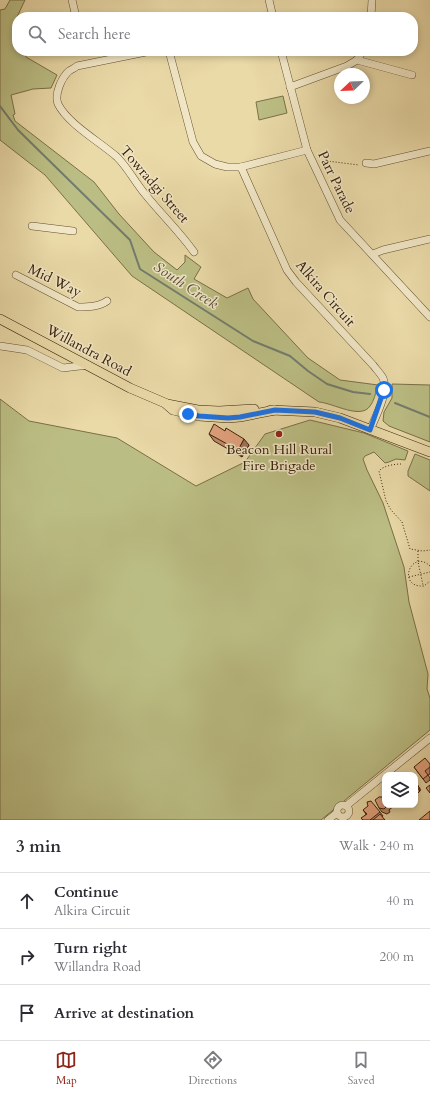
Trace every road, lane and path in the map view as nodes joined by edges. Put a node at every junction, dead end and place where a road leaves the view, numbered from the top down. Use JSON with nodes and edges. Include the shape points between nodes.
{"nodes":[{"id":1,"x":72,"y":0,"type":"edge"},
{"id":2,"x":269,"y":0,"type":"edge"},
{"id":3,"x":372,"y":0,"type":"edge"},
{"id":4,"x":75,"y":12,"type":"edge"},
{"id":5,"x":272,"y":12,"type":"edge"},
{"id":6,"x":371,"y":12,"type":"edge"},
{"id":7,"x":126,"y":56,"type":"edge"},
{"id":8,"x":170,"y":56,"type":"edge"},
{"id":9,"x":282,"y":56,"type":"edge"},
{"id":10,"x":360,"y":56,"type":"edge"},
{"id":11,"x":357,"y":60,"type":"junction"},
{"id":12,"x":412,"y":74,"type":"dead end"},
{"id":13,"x":290,"y":86,"type":"junction"},
{"id":14,"x":307,"y":150,"type":"junction"},
{"id":15,"x":430,"y":151,"type":"edge"},
{"id":16,"x":366,"y":163,"type":"joint"},
{"id":17,"x":314,"y":166,"type":"junction"},
{"id":18,"x":241,"y":167,"type":"junction"},
{"id":19,"x":32,"y":226,"type":"dead end"},
{"id":20,"x":73,"y":231,"type":"dead end"},
{"id":21,"x":430,"y":239,"type":"edge"},
{"id":22,"x":194,"y":252,"type":"dead end"},
{"id":23,"x":373,"y":254,"type":"junction"},
{"id":24,"x":16,"y":275,"type":"dead end"},
{"id":25,"x":107,"y":301,"type":"dead end"},
{"id":26,"x":430,"y":317,"type":"edge"},
{"id":27,"x":0,"y":319,"type":"edge"},
{"id":28,"x":0,"y":346,"type":"edge"},
{"id":29,"x":88,"y":365,"type":"junction"},
{"id":30,"x":370,"y":430,"type":"junction"},
{"id":31,"x":430,"y":452,"type":"edge"},
{"id":32,"x":401,"y":464,"type":"dead end"},
{"id":33,"x":430,"y":550,"type":"edge"},
{"id":34,"x":418,"y":551,"type":"junction"},
{"id":35,"x":418,"y":562,"type":"junction"},
{"id":36,"x":430,"y":566,"type":"edge"},
{"id":37,"x":430,"y":572,"type":"edge"},
{"id":38,"x":420,"y":574,"type":"junction"},
{"id":39,"x":408,"y":577,"type":"junction"},
{"id":40,"x":430,"y":581,"type":"edge"},
{"id":41,"x":424,"y":586,"type":"junction"},
{"id":42,"x":430,"y":738,"type":"edge"},
{"id":43,"x":346,"y":806,"type":"junction"},
{"id":44,"x":337,"y":814,"type":"junction"},
{"id":45,"x":348,"y":818,"type":"edge"},
{"id":46,"x":328,"y":820,"type":"edge"}],
"edges":[{"from":1,"to":4,"type":"street"},
{"from":2,"to":5,"type":"street"},
{"from":3,"to":6,"type":"street"},
{"from":7,"to":22,"type":"street","name":"Towradgi Street","via":[[77,66],[69,71],[58,90],[57,102],[64,114],[117,157]]},
{"from":8,"to":18,"type":"street","via":[[193,142],[202,156],[215,164]]},
{"from":9,"to":13,"type":"street","name":"Parr Parade"},
{"from":10,"to":11,"type":"street"},
{"from":11,"to":12,"type":"street"},
{"from":11,"to":13,"type":"street"},
{"from":13,"to":14,"type":"street","name":"Parr Parade"},
{"from":14,"to":17,"type":"street","name":"Parr Parade"},
{"from":14,"to":18,"type":"street"},
{"from":15,"to":16,"type":"street","via":[[374,164]]},
{"from":16,"to":17,"type":"path","via":[[358,165],[326,160]]},
{"from":17,"to":23,"type":"street","name":"Parr Parade","via":[[340,220]]},
{"from":18,"to":30,"type":"street","name":"Alkira Circuit","via":[[287,270],[382,376],[384,395]]},
{"from":19,"to":20,"type":"street"},
{"from":21,"to":23,"type":"street"},
{"from":23,"to":26,"type":"street","name":"Parr Parade"},
{"from":24,"to":25,"type":"street","name":"Mid Way","via":[[78,307],[95,306]]},
{"from":27,"to":29,"type":"main road","name":"Willandra Road"},
{"from":28,"to":29,"type":"street","via":[[27,350],[63,368]]},
{"from":29,"to":30,"type":"main road","name":"Willandra Road","via":[[180,412],[216,418],[240,417],[275,410],[308,412],[327,414]]},
{"from":30,"to":31,"type":"main road","name":"Willandra Road"},
{"from":32,"to":34,"type":"path","via":[[384,467],[380,471],[386,501],[402,522],[408,548]]},
{"from":33,"to":34,"type":"path"},
{"from":34,"to":35,"type":"path"},
{"from":35,"to":36,"type":"path"},
{"from":35,"to":38,"type":"path"},
{"from":35,"to":39,"type":"path","via":[[410,567]]},
{"from":37,"to":38,"type":"path"},
{"from":38,"to":39,"type":"path"},
{"from":38,"to":41,"type":"path"},
{"from":39,"to":41,"type":"path","via":[[415,585]]},
{"from":40,"to":41,"type":"path"},
{"from":42,"to":43,"type":"street"},
{"from":43,"to":44,"type":"street","via":[[340,805],[336,809]]},
{"from":43,"to":45,"type":"street","via":[[349,809]]},
{"from":44,"to":45,"type":"street"},
{"from":44,"to":46,"type":"street"}]}
